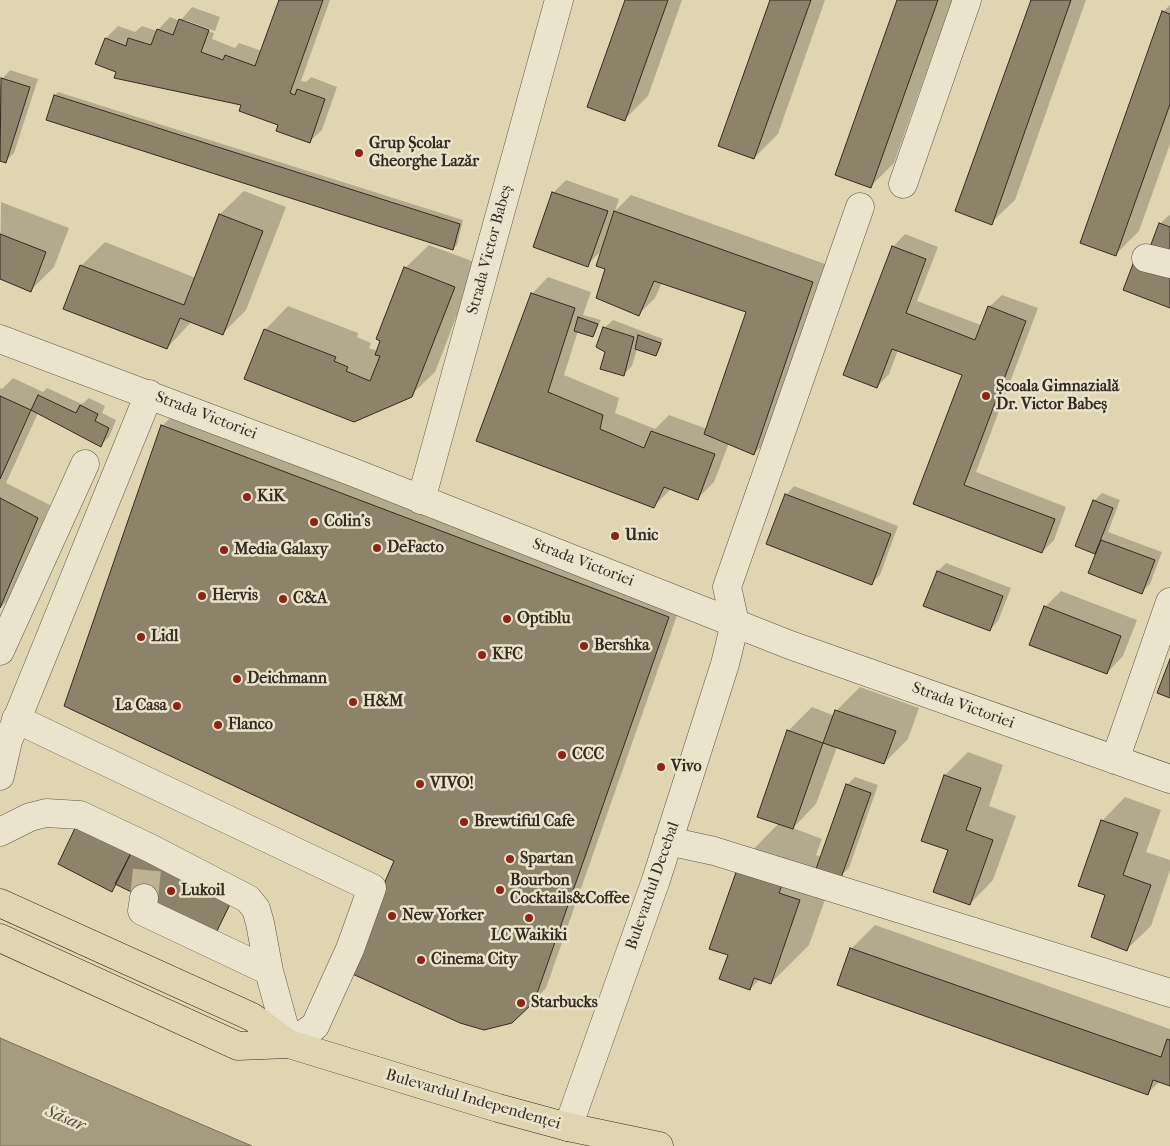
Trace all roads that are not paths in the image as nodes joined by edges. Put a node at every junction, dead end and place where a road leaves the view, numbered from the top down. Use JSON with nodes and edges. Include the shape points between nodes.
{"nodes":[{"id":1,"x":559,"y":0,"type":"edge"},
{"id":2,"x":967,"y":0,"type":"edge"},
{"id":3,"x":903,"y":184,"type":"dead end"},
{"id":4,"x":860,"y":207,"type":"dead end"},
{"id":5,"x":0,"y":339,"type":"edge"},
{"id":6,"x":149,"y":394,"type":"junction"},
{"id":7,"x":85,"y":464,"type":"dead end"},
{"id":8,"x":421,"y":500,"type":"junction"},
{"id":9,"x":1170,"y":602,"type":"edge"},
{"id":10,"x":735,"y":623,"type":"junction"},
{"id":11,"x":0,"y":651,"type":"edge"},
{"id":12,"x":16,"y":719,"type":"junction"},
{"id":13,"x":1114,"y":760,"type":"junction"},
{"id":14,"x":0,"y":776,"type":"edge"},
{"id":15,"x":1170,"y":779,"type":"edge"},
{"id":16,"x":0,"y":832,"type":"edge"},
{"id":17,"x":668,"y":841,"type":"junction"},
{"id":18,"x":144,"y":898,"type":"tunnel mouth"},
{"id":19,"x":0,"y":903,"type":"edge"},
{"id":20,"x":0,"y":938,"type":"edge"},
{"id":21,"x":269,"y":971,"type":"junction"},
{"id":22,"x":1170,"y":993,"type":"edge"},
{"id":23,"x":289,"y":1044,"type":"junction"},
{"id":24,"x":565,"y":1136,"type":"edge"},
{"id":25,"x":660,"y":1146,"type":"edge"}],
"edges":[{"from":1,"to":8,"type":"street","name":"Strada Victor Babeș"},
{"from":2,"to":3,"type":"street"},
{"from":4,"to":10,"type":"street","via":[[728,587]]},
{"from":5,"to":6,"type":"street","name":"Strada Victoriei"},
{"from":6,"to":8,"type":"street","name":"Strada Victoriei"},
{"from":6,"to":12,"type":"street"},
{"from":7,"to":11,"type":"street"},
{"from":8,"to":10,"type":"street","name":"Strada Victoriei"},
{"from":9,"to":13,"type":"street"},
{"from":10,"to":13,"type":"street","name":"Strada Victoriei"},
{"from":10,"to":17,"type":"street","name":"Bulevardul Decebal"},
{"from":12,"to":14,"type":"street"},
{"from":12,"to":23,"type":"street","via":[[372,888],[350,949],[315,1026]]},
{"from":13,"to":15,"type":"street","name":"Strada Victoriei"},
{"from":16,"to":21,"type":"street","via":[[30,817],[64,812],[95,822],[149,854],[248,899],[256,908]]},
{"from":17,"to":22,"type":"street","via":[[714,851]]},
{"from":17,"to":24,"type":"street","name":"Bulevardul Decebal"},
{"from":18,"to":21,"type":"street","via":[[142,910]]},
{"from":19,"to":23,"type":"main road","name":"Bulevardul Independenței","via":[[252,1017]]},
{"from":20,"to":23,"type":"main road","name":"Bulevardul Independenței","via":[[238,1046]]},
{"from":21,"to":23,"type":"street"},
{"from":23,"to":24,"type":"main road","name":"Bulevardul Independenței","via":[[462,1098]]},
{"from":24,"to":25,"type":"main road","name":"Bulevardul Independenței"}]}
